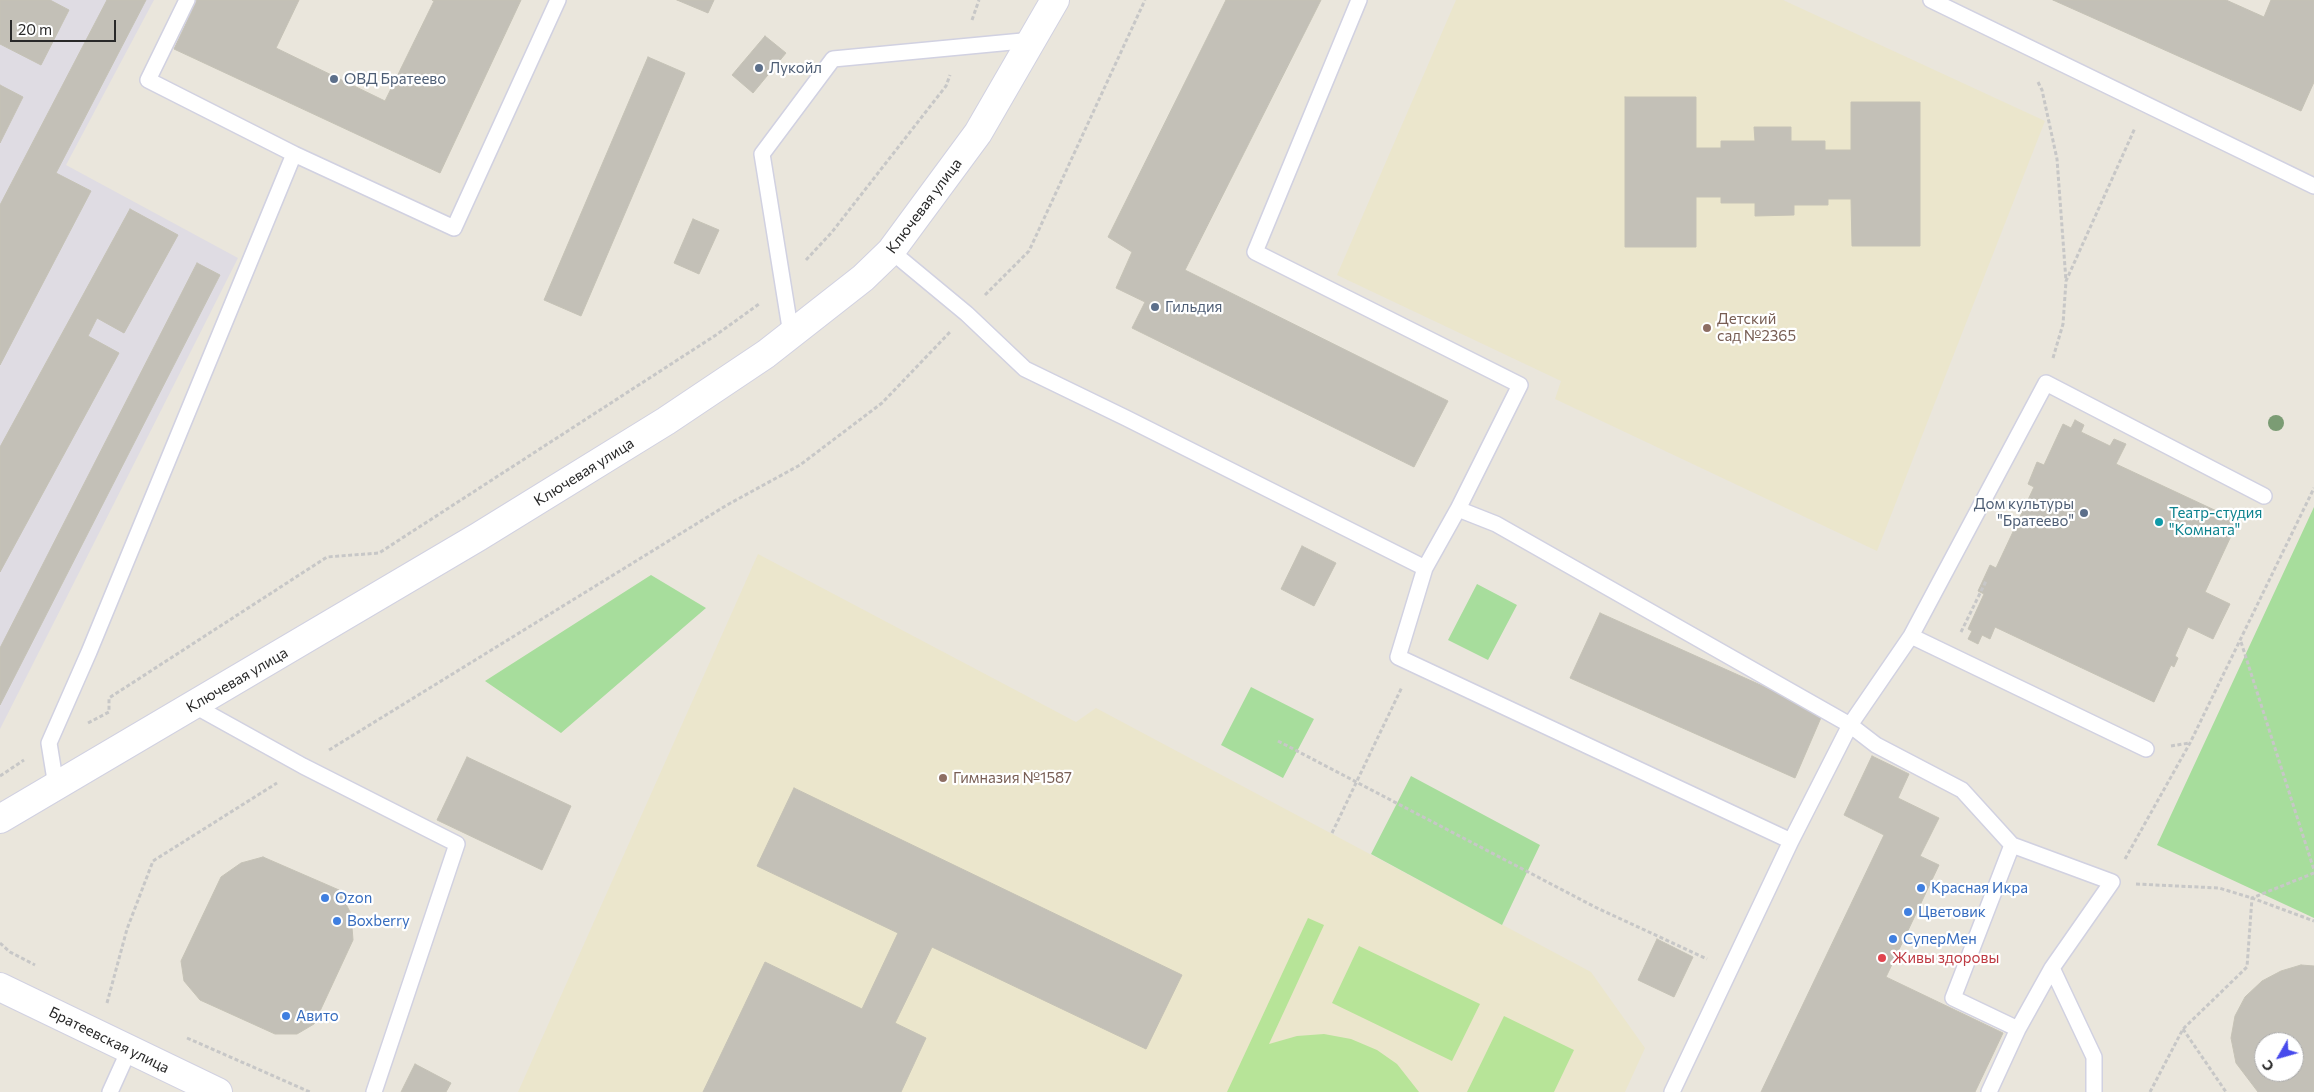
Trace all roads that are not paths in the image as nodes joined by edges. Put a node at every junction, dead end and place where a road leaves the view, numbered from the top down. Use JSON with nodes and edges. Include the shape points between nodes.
{"nodes":[{"id":1,"x":187,"y":0,"type":"edge"},
{"id":2,"x":558,"y":0,"type":"edge"},
{"id":3,"x":1054,"y":0,"type":"edge"},
{"id":4,"x":1359,"y":0,"type":"edge"},
{"id":5,"x":1931,"y":0,"type":"edge"},
{"id":6,"x":1033,"y":40,"type":"junction"},
{"id":7,"x":294,"y":154,"type":"junction"},
{"id":8,"x":2314,"y":186,"type":"edge"},
{"id":9,"x":891,"y":251,"type":"junction"},
{"id":10,"x":791,"y":334,"type":"junction"},
{"id":11,"x":2264,"y":496,"type":"dead end"},
{"id":12,"x":1458,"y":509,"type":"junction"},
{"id":13,"x":1425,"y":568,"type":"junction"},
{"id":14,"x":1911,"y":636,"type":"junction"},
{"id":15,"x":194,"y":705,"type":"junction"},
{"id":16,"x":1850,"y":725,"type":"junction"},
{"id":17,"x":2146,"y":749,"type":"dead end"},
{"id":18,"x":56,"y":786,"type":"junction"},
{"id":19,"x":0,"y":819,"type":"edge"},
{"id":20,"x":1792,"y":841,"type":"junction"},
{"id":21,"x":2012,"y":845,"type":"junction"},
{"id":22,"x":2052,"y":968,"type":"junction"},
{"id":23,"x":0,"y":987,"type":"edge"},
{"id":24,"x":2018,"y":1029,"type":"junction"},
{"id":25,"x":129,"y":1050,"type":"junction"},
{"id":26,"x":110,"y":1092,"type":"edge"},
{"id":27,"x":218,"y":1092,"type":"edge"},
{"id":28,"x":374,"y":1092,"type":"edge"},
{"id":29,"x":1672,"y":1092,"type":"edge"},
{"id":30,"x":1989,"y":1092,"type":"edge"},
{"id":31,"x":2094,"y":1092,"type":"edge"}],
"edges":[{"from":1,"to":7,"type":"lane","via":[[148,80]]},
{"from":2,"to":7,"type":"lane","via":[[454,228]]},
{"from":3,"to":6,"type":"street","name":"Ключевая улица"},
{"from":4,"to":12,"type":"lane","via":[[1255,252],[1520,384]]},
{"from":5,"to":8,"type":"lane"},
{"from":6,"to":9,"type":"street","name":"Ключевая улица","via":[[978,133]]},
{"from":6,"to":10,"type":"lane","via":[[833,59],[762,154]]},
{"from":7,"to":18,"type":"lane","via":[[49,743]]},
{"from":9,"to":10,"type":"street","name":"Ключевая улица","via":[[863,278]]},
{"from":9,"to":13,"type":"lane","via":[[967,314],[1025,369]]},
{"from":10,"to":15,"type":"street","name":"Ключевая улица","via":[[666,421],[445,557]]},
{"from":11,"to":14,"type":"lane","via":[[2046,383]]},
{"from":12,"to":13,"type":"lane"},
{"from":12,"to":16,"type":"lane","via":[[1496,524]]},
{"from":13,"to":20,"type":"lane","via":[[1398,656]]},
{"from":14,"to":16,"type":"lane"},
{"from":14,"to":17,"type":"lane"},
{"from":15,"to":18,"type":"street","name":"Ключевая улица"},
{"from":15,"to":28,"type":"lane","via":[[303,766],[457,844]]},
{"from":16,"to":20,"type":"lane"},
{"from":16,"to":21,"type":"lane","via":[[1876,745],[1962,790]]},
{"from":18,"to":19,"type":"street","name":"Ключевая улица"},
{"from":20,"to":29,"type":"lane"},
{"from":21,"to":22,"type":"lane","via":[[2112,882]]},
{"from":21,"to":24,"type":"lane","via":[[1953,998]]},
{"from":22,"to":24,"type":"lane"},
{"from":22,"to":31,"type":"lane","via":[[2094,1057]]},
{"from":23,"to":25,"type":"street","name":"Братеевская улица"},
{"from":24,"to":30,"type":"lane"},
{"from":25,"to":26,"type":"lane"},
{"from":25,"to":27,"type":"street","name":"Братеевская улица"}]}
